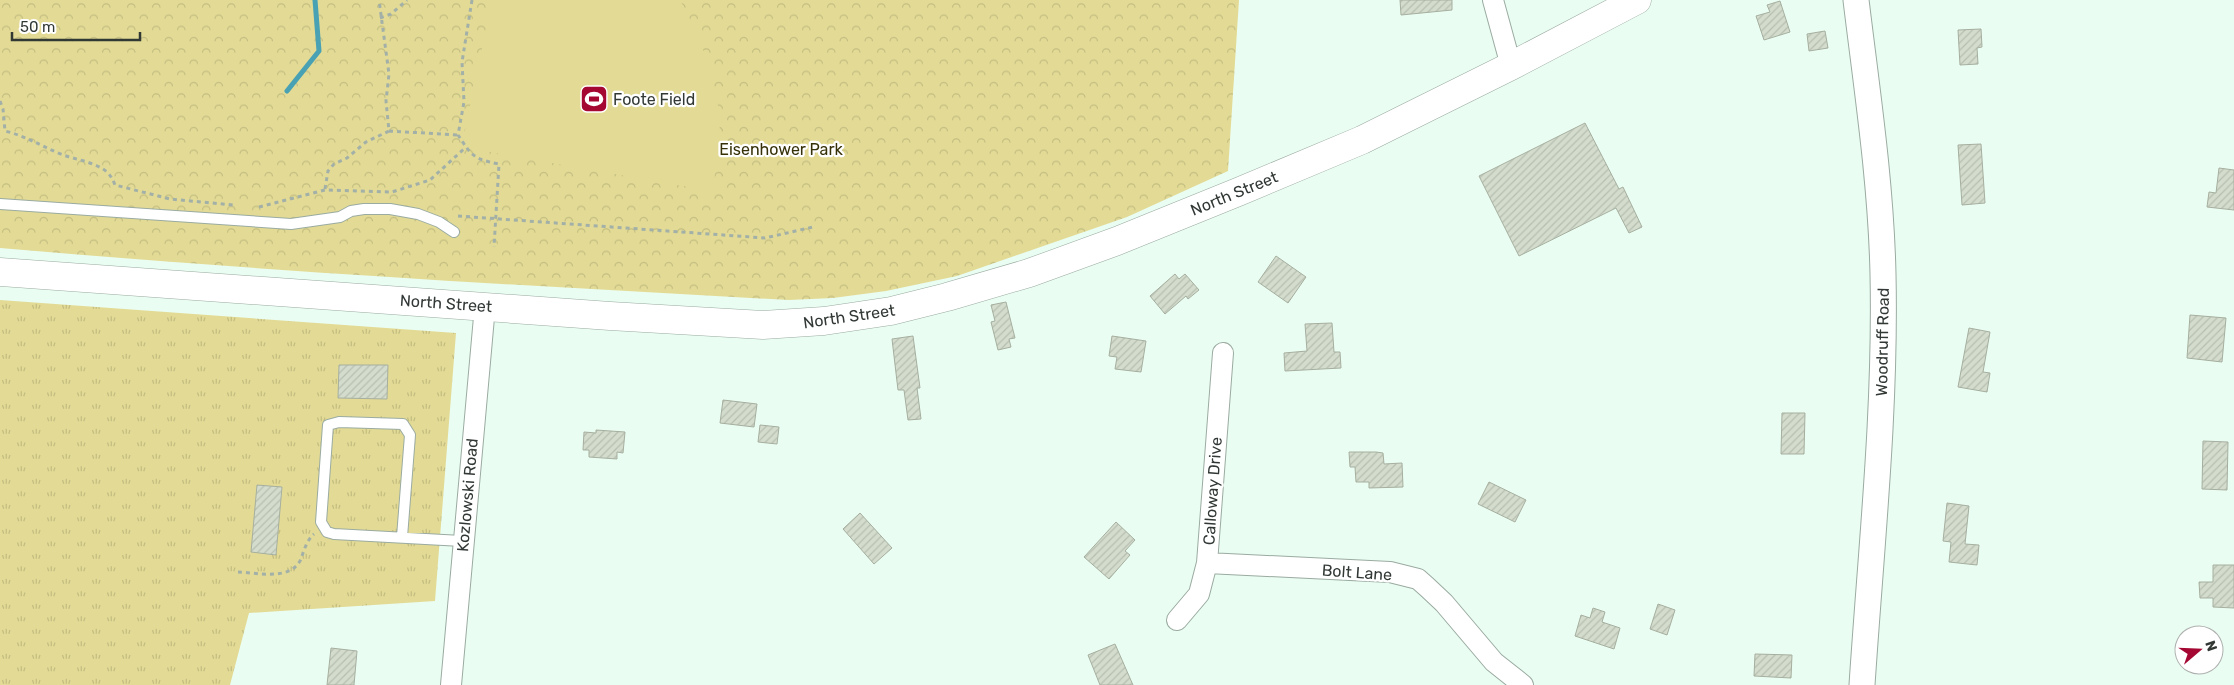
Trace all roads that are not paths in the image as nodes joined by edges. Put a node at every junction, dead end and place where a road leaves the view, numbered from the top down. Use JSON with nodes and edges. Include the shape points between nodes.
{"nodes":[{"id":1,"x":1494,"y":0,"type":"edge"},
{"id":2,"x":1637,"y":0,"type":"edge"},
{"id":3,"x":1856,"y":0,"type":"edge"},
{"id":4,"x":1511,"y":66,"type":"junction"},
{"id":5,"x":0,"y":204,"type":"edge"},
{"id":6,"x":454,"y":232,"type":"dead end"},
{"id":7,"x":0,"y":272,"type":"edge"},
{"id":8,"x":485,"y":306,"type":"junction"},
{"id":9,"x":1223,"y":353,"type":"dead end"},
{"id":10,"x":402,"y":538,"type":"junction"},
{"id":11,"x":462,"y":541,"type":"junction"},
{"id":12,"x":1207,"y":564,"type":"junction"},
{"id":13,"x":1177,"y":620,"type":"dead end"},
{"id":14,"x":451,"y":685,"type":"edge"},
{"id":15,"x":1523,"y":685,"type":"edge"},
{"id":16,"x":1862,"y":685,"type":"edge"}],
"edges":[{"from":1,"to":4,"type":"street"},
{"from":2,"to":4,"type":"main road","name":"North Street"},
{"from":3,"to":16,"type":"street","name":"Woodruff Road","via":[[1875,151],[1884,314]]},
{"from":4,"to":8,"type":"main road","name":"North Street","via":[[1362,140],[1126,237],[1029,273],[891,311],[824,321],[763,325]]},
{"from":5,"to":6,"type":"lane","via":[[291,224],[340,217],[364,209],[390,209],[418,214]]},
{"from":7,"to":8,"type":"main road","name":"North Street"},
{"from":8,"to":11,"type":"street","name":"Kozlowski Road"},
{"from":9,"to":12,"type":"street","name":"Calloway Drive"},
{"from":10,"to":10,"type":"lane","via":[[334,534],[323,528],[328,425],[339,422],[403,424],[410,435]]},
{"from":10,"to":11,"type":"lane"},
{"from":11,"to":14,"type":"street","name":"Kozlowski Road"},
{"from":12,"to":13,"type":"street","name":"Calloway Drive","via":[[1199,594]]},
{"from":12,"to":15,"type":"street","name":"Bolt Lane","via":[[1390,572],[1418,580],[1444,603],[1494,662]]}]}
